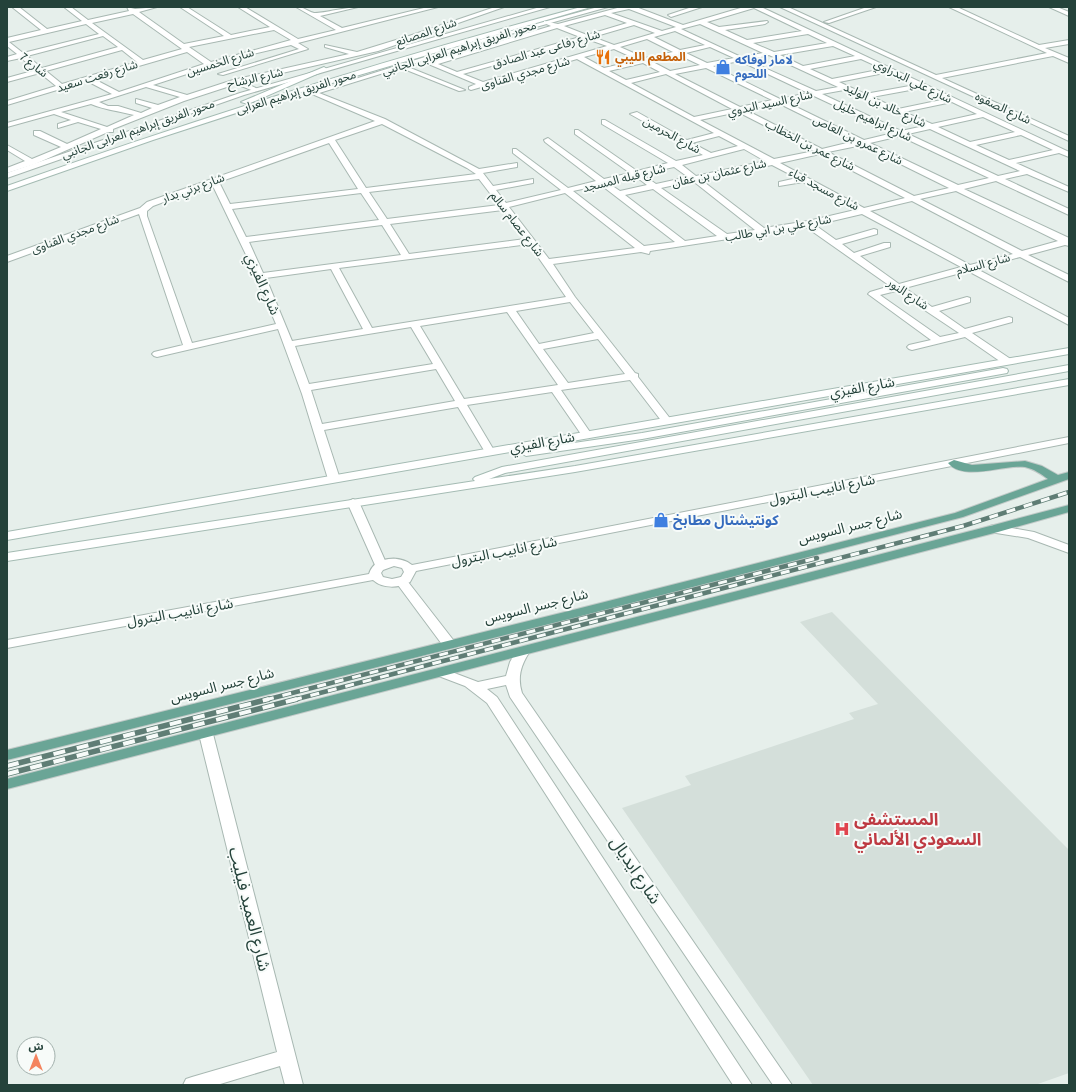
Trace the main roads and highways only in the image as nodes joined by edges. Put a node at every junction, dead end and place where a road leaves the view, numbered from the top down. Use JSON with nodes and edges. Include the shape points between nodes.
{"nodes":[{"id":1,"x":954,"y":463,"type":"road end"},
{"id":2,"x":1064,"y":478,"type":"edge"},
{"id":3,"x":1069,"y":508,"type":"edge"},
{"id":4,"x":7,"y":756,"type":"edge"},
{"id":5,"x":7,"y":784,"type":"edge"}],
"edges":[{"from":1,"to":2,"type":"main road","via":[[978,469],[1023,464]]},
{"from":2,"to":4,"type":"main road","name":"شارع جسر السويس","via":[[959,514]]},
{"from":3,"to":5,"type":"main road"}]}
